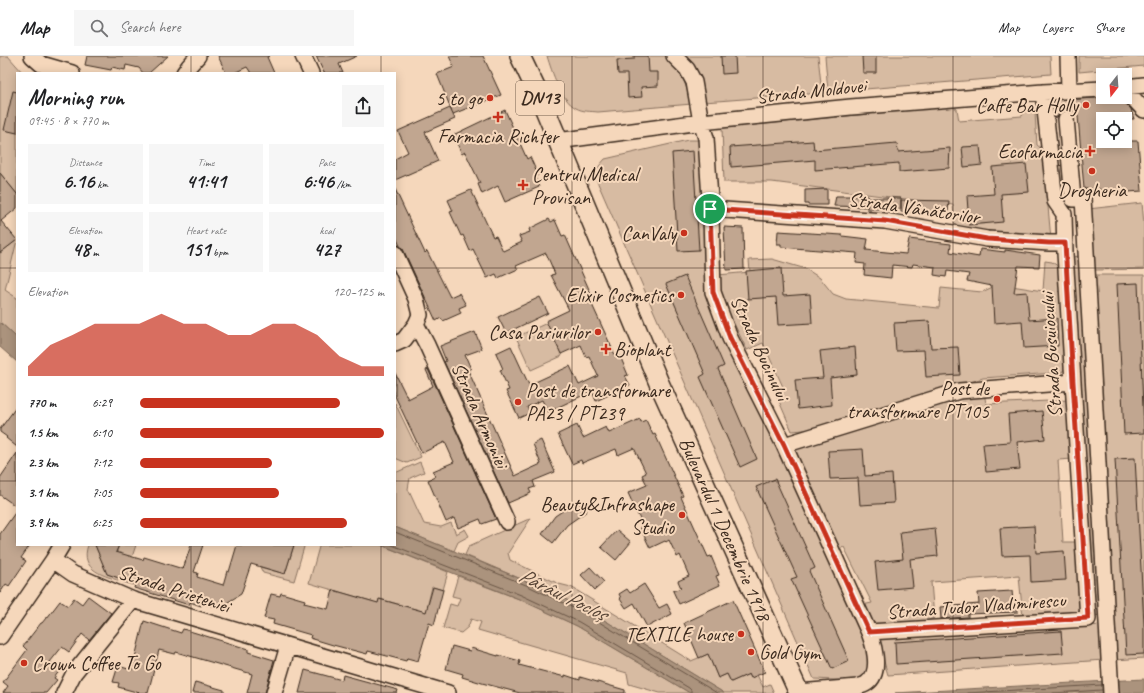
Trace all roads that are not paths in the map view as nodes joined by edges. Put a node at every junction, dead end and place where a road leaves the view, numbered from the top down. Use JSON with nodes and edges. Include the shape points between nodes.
{"nodes":[{"id":1,"x":32,"y":56,"type":"edge"},
{"id":2,"x":198,"y":56,"type":"edge"},
{"id":3,"x":303,"y":56,"type":"edge"},
{"id":4,"x":520,"y":56,"type":"edge"},
{"id":5,"x":674,"y":56,"type":"edge"},
{"id":6,"x":1068,"y":56,"type":"edge"},
{"id":7,"x":69,"y":72,"type":"edge"},
{"id":8,"x":185,"y":72,"type":"edge"},
{"id":9,"x":311,"y":72,"type":"edge"},
{"id":10,"x":1144,"y":85,"type":"edge"},
{"id":11,"x":1132,"y":86,"type":"edge"},
{"id":12,"x":1096,"y":89,"type":"edge"},
{"id":13,"x":1043,"y":92,"type":"junction"},
{"id":14,"x":1066,"y":93,"type":"junction"},
{"id":15,"x":1132,"y":96,"type":"edge"},
{"id":16,"x":1144,"y":110,"type":"edge"},
{"id":17,"x":1066,"y":118,"type":"tunnel mouth"},
{"id":18,"x":701,"y":122,"type":"junction"},
{"id":19,"x":557,"y":141,"type":"junction"},
{"id":20,"x":710,"y":209,"type":"junction"},
{"id":21,"x":1065,"y":243,"type":"junction"},
{"id":22,"x":396,"y":255,"type":"edge"},
{"id":23,"x":416,"y":324,"type":"junction"},
{"id":24,"x":396,"y":344,"type":"edge"},
{"id":25,"x":1073,"y":382,"type":"junction"},
{"id":26,"x":784,"y":445,"type":"junction"},
{"id":27,"x":506,"y":522,"type":"dead end"},
{"id":28,"x":61,"y":546,"type":"edge"},
{"id":29,"x":53,"y":560,"type":"junction"},
{"id":30,"x":133,"y":600,"type":"junction"},
{"id":31,"x":1088,"y":618,"type":"joint"},
{"id":32,"x":869,"y":632,"type":"junction"},
{"id":33,"x":0,"y":637,"type":"edge"},
{"id":34,"x":288,"y":646,"type":"junction"},
{"id":35,"x":1111,"y":686,"type":"edge"},
{"id":36,"x":799,"y":692,"type":"edge"},
{"id":37,"x":64,"y":693,"type":"edge"},
{"id":38,"x":274,"y":693,"type":"edge"},
{"id":39,"x":448,"y":693,"type":"edge"}],
"edges":[{"from":1,"to":7,"type":"street","via":[[41,64]]},
{"from":2,"to":8,"type":"street"},
{"from":3,"to":9,"type":"street"},
{"from":4,"to":19,"type":"main road","name":"Bulevardul 1 Decembrie 1918","number":"DN13"},
{"from":5,"to":18,"type":"street","name":"Strada Bucinului","via":[[687,69],[694,82]]},
{"from":6,"to":14,"type":"street"},
{"from":10,"to":11,"type":"street"},
{"from":12,"to":14,"type":"street","name":"Strada Moldovei"},
{"from":13,"to":14,"type":"street","name":"Strada Moldovei"},
{"from":13,"to":18,"type":"street","name":"Strada Moldovei","via":[[858,106]]},
{"from":13,"to":21,"type":"street","name":"Strada Busuiocului","via":[[1055,200],[1064,214]]},
{"from":15,"to":16,"type":"street"},
{"from":17,"to":35,"type":"street","name":"Strada Busuiocului","via":[[1073,199],[1083,198]]},
{"from":18,"to":19,"type":"street","name":"Strada Moldovei"},
{"from":18,"to":20,"type":"street","name":"Strada Bucinului","via":[[706,138]]},
{"from":19,"to":36,"type":"main road","name":"Bulevardul 1 Decembrie 1918","number":"DN13","via":[[659,383]]},
{"from":20,"to":21,"type":"street","name":"Strada Vânătorilor","via":[[885,221],[987,239]]},
{"from":20,"to":26,"type":"street","name":"Strada Bucinului","via":[[713,292],[730,338]]},
{"from":21,"to":25,"type":"street","name":"Strada Busuiocului"},
{"from":22,"to":23,"type":"street","via":[[416,299],[420,315]]},
{"from":23,"to":24,"type":"street","via":[[404,340]]},
{"from":23,"to":27,"type":"street","name":"Strada Armoniei"},
{"from":25,"to":26,"type":"street","via":[[959,391]]},
{"from":25,"to":31,"type":"street","name":"Strada Busuiocului"},
{"from":26,"to":32,"type":"street","name":"Strada Bucinului"},
{"from":28,"to":29,"type":"street"},
{"from":29,"to":30,"type":"street","name":"Strada Prieteniei","via":[[73,574]]},
{"from":29,"to":33,"type":"street"},
{"from":30,"to":34,"type":"street","name":"Strada Prieteniei"},
{"from":30,"to":37,"type":"street","via":[[74,674]]},
{"from":31,"to":32,"type":"street","name":"Strada Tudor Vladimirescu"},
{"from":32,"to":36,"type":"street","name":"Strada Tudor Vladimirescu","via":[[876,666],[874,676],[867,684]]},
{"from":34,"to":38,"type":"street"},
{"from":34,"to":39,"type":"street","name":"Strada Prieteniei"}]}
